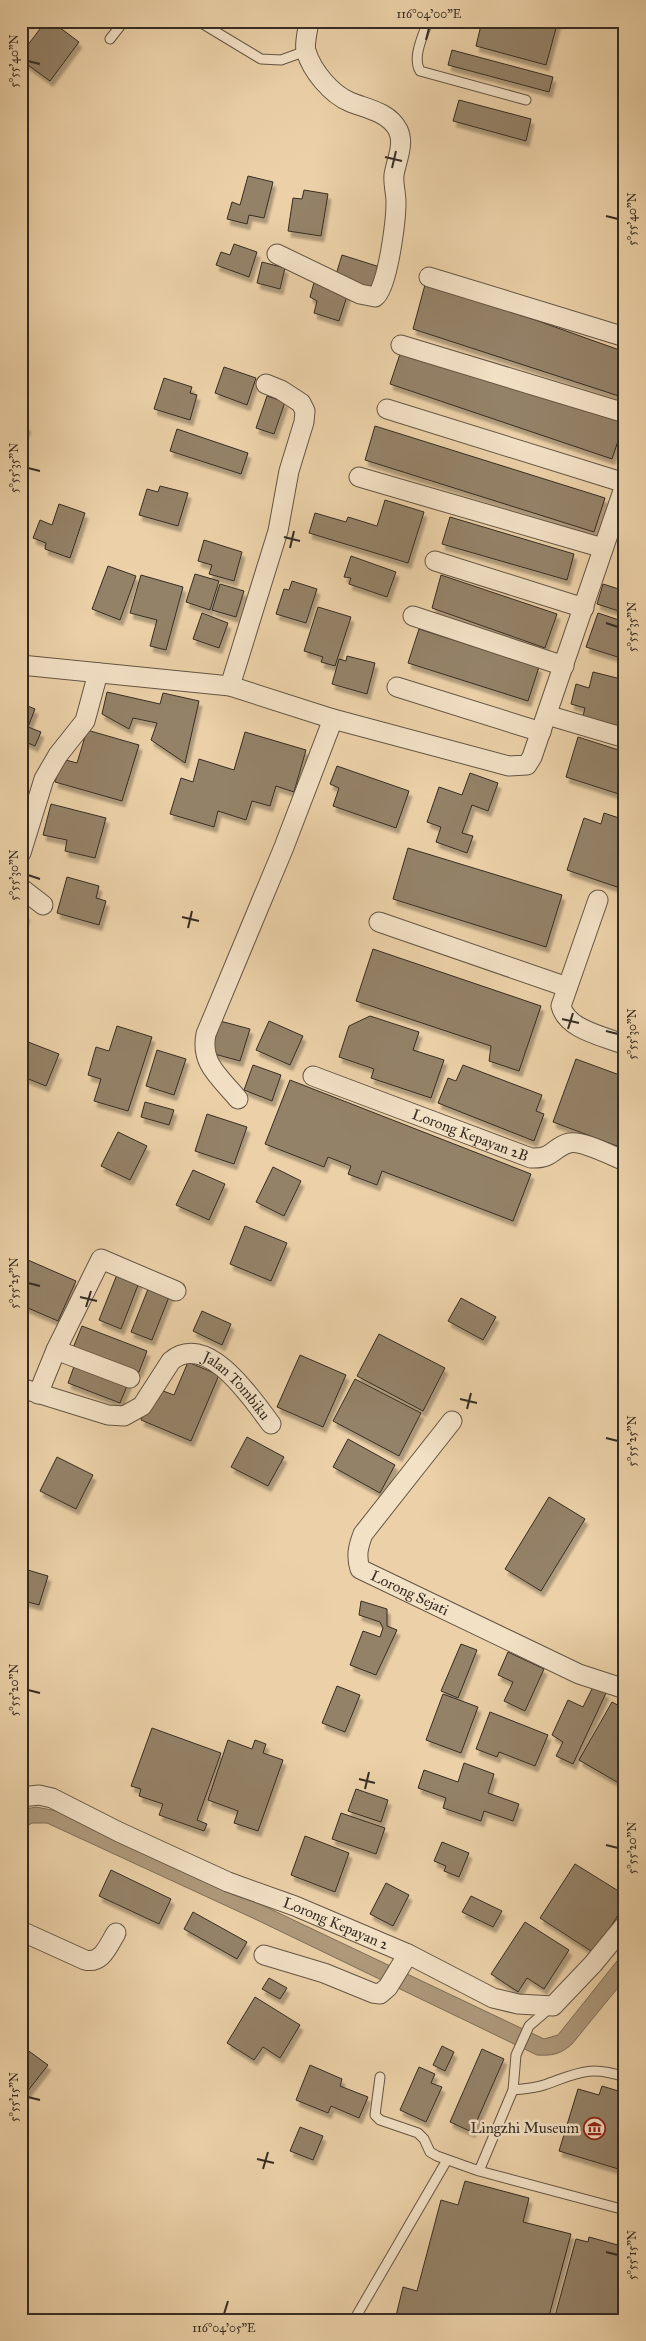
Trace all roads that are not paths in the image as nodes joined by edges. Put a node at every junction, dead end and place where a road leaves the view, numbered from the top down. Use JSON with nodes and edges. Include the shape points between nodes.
{"nodes":[{"id":1,"x":124,"y":21,"type":"edge"},
{"id":2,"x":198,"y":21,"type":"edge"},
{"id":3,"x":309,"y":21,"type":"edge"},
{"id":4,"x":428,"y":21,"type":"edge"},
{"id":5,"x":110,"y":39,"type":"dead end"},
{"id":6,"x":306,"y":50,"type":"junction"},
{"id":7,"x":526,"y":100,"type":"dead end"},
{"id":8,"x":277,"y":254,"type":"dead end"},
{"id":9,"x":429,"y":277,"type":"dead end"},
{"id":10,"x":625,"y":337,"type":"edge"},
{"id":11,"x":401,"y":345,"type":"dead end"},
{"id":12,"x":266,"y":384,"type":"dead end"},
{"id":13,"x":387,"y":409,"type":"dead end"},
{"id":14,"x":625,"y":413,"type":"edge"},
{"id":15,"x":359,"y":477,"type":"dead end"},
{"id":16,"x":625,"y":484,"type":"edge"},
{"id":17,"x":603,"y":548,"type":"junction"},
{"id":18,"x":435,"y":561,"type":"dead end"},
{"id":19,"x":584,"y":608,"type":"junction"},
{"id":20,"x":412,"y":616,"type":"dead end"},
{"id":21,"x":21,"y":665,"type":"edge"},
{"id":22,"x":564,"y":666,"type":"junction"},
{"id":23,"x":98,"y":673,"type":"junction"},
{"id":24,"x":230,"y":686,"type":"junction"},
{"id":25,"x":397,"y":687,"type":"dead end"},
{"id":26,"x":333,"y":719,"type":"junction"},
{"id":27,"x":544,"y":724,"type":"junction"},
{"id":28,"x":625,"y":738,"type":"edge"},
{"id":29,"x":21,"y":853,"type":"edge"},
{"id":30,"x":21,"y":888,"type":"edge"},
{"id":31,"x":598,"y":900,"type":"dead end"},
{"id":32,"x":43,"y":905,"type":"dead end"},
{"id":33,"x":379,"y":922,"type":"dead end"},
{"id":34,"x":567,"y":987,"type":"junction"},
{"id":35,"x":625,"y":1044,"type":"edge"},
{"id":36,"x":313,"y":1076,"type":"dead end"},
{"id":37,"x":238,"y":1099,"type":"dead end"},
{"id":38,"x":625,"y":1161,"type":"edge"},
{"id":39,"x":176,"y":1291,"type":"dead end"},
{"id":40,"x":56,"y":1350,"type":"junction"},
{"id":41,"x":130,"y":1378,"type":"dead end"},
{"id":42,"x":29,"y":1391,"type":"edge"},
{"id":43,"x":452,"y":1421,"type":"dead end"},
{"id":44,"x":271,"y":1424,"type":"dead end"},
{"id":45,"x":625,"y":1689,"type":"edge"},
{"id":46,"x":21,"y":1797,"type":"edge"},
{"id":47,"x":625,"y":1925,"type":"edge"},
{"id":48,"x":21,"y":1931,"type":"edge"},
{"id":49,"x":116,"y":1933,"type":"dead end"},
{"id":50,"x":264,"y":1955,"type":"dead end"},
{"id":51,"x":404,"y":1961,"type":"junction"},
{"id":52,"x":553,"y":2006,"type":"junction"},
{"id":53,"x":380,"y":2077,"type":"dead end"},
{"id":54,"x":625,"y":2077,"type":"edge"},
{"id":55,"x":513,"y":2090,"type":"junction"},
{"id":56,"x":447,"y":2160,"type":"junction"},
{"id":57,"x":479,"y":2170,"type":"junction"},
{"id":58,"x":625,"y":2210,"type":"edge"},
{"id":59,"x":354,"y":2320,"type":"edge"}],
"edges":[{"from":1,"to":5,"type":"lane"},
{"from":2,"to":6,"type":"lane","via":[[261,59],[281,60]]},
{"from":3,"to":6,"type":"street"},
{"from":4,"to":7,"type":"lane","via":[[416,58],[420,71]]},
{"from":6,"to":8,"type":"street","via":[[320,78],[337,94],[378,112],[398,131],[401,141],[394,177],[396,200],[391,250],[382,288],[375,297],[360,294]]},
{"from":9,"to":10,"type":"street"},
{"from":11,"to":14,"type":"street"},
{"from":12,"to":24,"type":"street","via":[[301,403],[305,412],[304,422],[289,471],[278,531]]},
{"from":13,"to":16,"type":"street"},
{"from":15,"to":17,"type":"street"},
{"from":16,"to":17,"type":"street"},
{"from":17,"to":19,"type":"street"},
{"from":18,"to":19,"type":"street"},
{"from":19,"to":22,"type":"street"},
{"from":20,"to":22,"type":"street"},
{"from":21,"to":23,"type":"street"},
{"from":22,"to":27,"type":"street"},
{"from":23,"to":24,"type":"street"},
{"from":23,"to":29,"type":"street","via":[[85,721],[47,773]]},
{"from":24,"to":26,"type":"street"},
{"from":25,"to":27,"type":"street"},
{"from":26,"to":27,"type":"street","via":[[514,766],[527,765]]},
{"from":26,"to":37,"type":"street","via":[[206,1034],[205,1058]]},
{"from":27,"to":28,"type":"street"},
{"from":30,"to":32,"type":"street"},
{"from":31,"to":34,"type":"street"},
{"from":33,"to":34,"type":"street"},
{"from":34,"to":35,"type":"street","via":[[561,1006],[568,1020]]},
{"from":36,"to":38,"type":"street","name":"Lorong Kepayan 2B","via":[[530,1158],[548,1157],[567,1143],[576,1142]]},
{"from":39,"to":40,"type":"street","via":[[101,1258]]},
{"from":40,"to":41,"type":"street"},
{"from":40,"to":42,"type":"street"},
{"from":42,"to":44,"type":"street","name":"Jalan Tombiku","via":[[124,1416],[142,1406],[177,1356],[206,1355],[240,1385]]},
{"from":43,"to":45,"type":"street","name":"Lorong Sejati","via":[[363,1534],[358,1547],[360,1569],[579,1674]]},
{"from":46,"to":51,"type":"street","name":"Lorong Kepayan 2","via":[[39,1795],[52,1798],[220,1879],[295,1906]]},
{"from":47,"to":52,"type":"street"},
{"from":48,"to":49,"type":"street","via":[[92,1962],[101,1957]]},
{"from":50,"to":51,"type":"street","via":[[380,1994]]},
{"from":51,"to":52,"type":"street","name":"Lorong Kepayan 2","via":[[493,1998],[518,2004]]},
{"from":52,"to":55,"type":"lane","via":[[529,2026],[516,2055]]},
{"from":53,"to":56,"type":"lane","via":[[375,2115],[380,2120],[418,2134],[430,2152]]},
{"from":54,"to":55,"type":"lane","via":[[588,2070],[542,2086]]},
{"from":55,"to":57,"type":"lane"},
{"from":56,"to":57,"type":"lane"},
{"from":56,"to":59,"type":"lane"},
{"from":57,"to":58,"type":"lane"}]}
